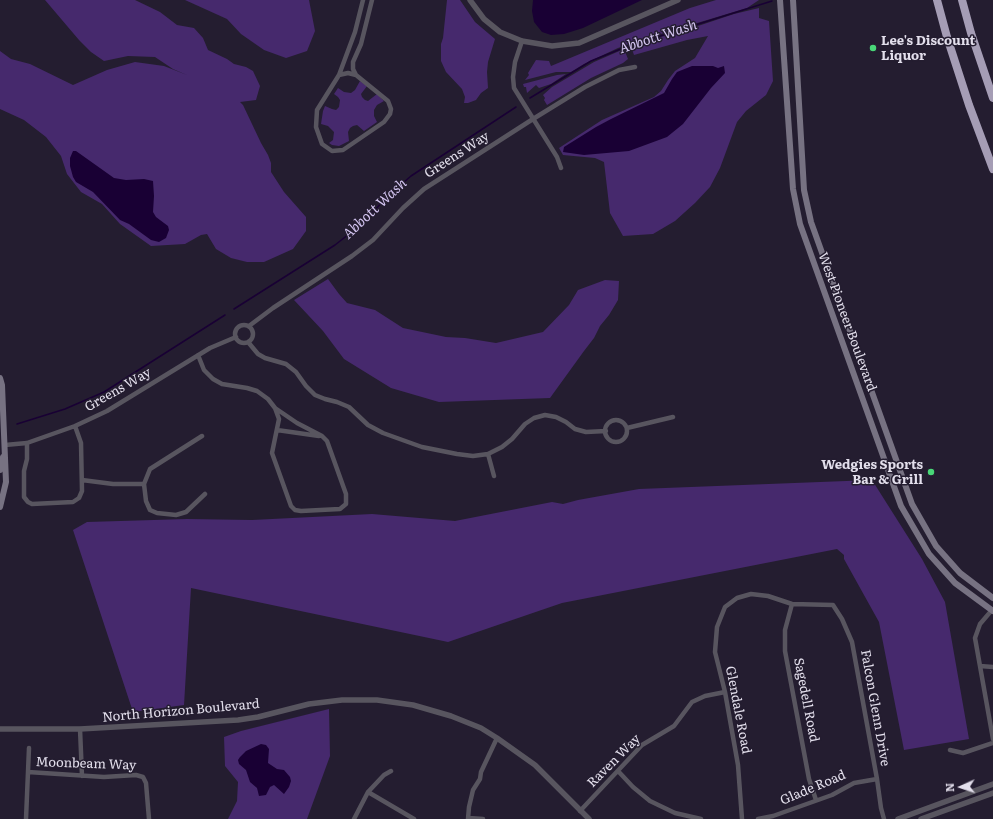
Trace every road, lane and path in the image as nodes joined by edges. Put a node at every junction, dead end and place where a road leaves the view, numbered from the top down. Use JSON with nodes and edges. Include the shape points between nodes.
{"nodes":[{"id":1,"x":363,"y":0,"type":"edge"},
{"id":2,"x":372,"y":0,"type":"edge"},
{"id":3,"x":470,"y":0,"type":"edge"},
{"id":4,"x":678,"y":0,"type":"edge"},
{"id":5,"x":780,"y":0,"type":"edge"},
{"id":6,"x":793,"y":0,"type":"edge"},
{"id":7,"x":937,"y":0,"type":"edge"},
{"id":8,"x":962,"y":0,"type":"edge"},
{"id":9,"x":522,"y":41,"type":"junction"},
{"id":10,"x":635,"y":67,"type":"dead end"},
{"id":11,"x":339,"y":75,"type":"junction"},
{"id":12,"x":356,"y":75,"type":"junction"},
{"id":13,"x":993,"y":98,"type":"edge"},
{"id":14,"x":533,"y":119,"type":"junction"},
{"id":15,"x":562,"y":168,"type":"dead end"},
{"id":16,"x":993,"y":169,"type":"edge"},
{"id":17,"x":249,"y":326,"type":"junction"},
{"id":18,"x":236,"y":337,"type":"junction"},
{"id":19,"x":248,"y":342,"type":"junction"},
{"id":20,"x":198,"y":355,"type":"junction"},
{"id":21,"x":0,"y":378,"type":"edge"},
{"id":22,"x":275,"y":408,"type":"junction"},
{"id":23,"x":673,"y":417,"type":"dead end"},
{"id":24,"x":75,"y":426,"type":"junction"},
{"id":25,"x":627,"y":428,"type":"junction"},
{"id":26,"x":277,"y":430,"type":"junction"},
{"id":27,"x":606,"y":431,"type":"junction"},
{"id":28,"x":202,"y":436,"type":"dead end"},
{"id":29,"x":322,"y":436,"type":"junction"},
{"id":30,"x":27,"y":443,"type":"junction"},
{"id":31,"x":5,"y":445,"type":"junction"},
{"id":32,"x":488,"y":454,"type":"junction"},
{"id":33,"x":0,"y":470,"type":"edge"},
{"id":34,"x":494,"y":476,"type":"dead end"},
{"id":35,"x":82,"y":480,"type":"junction"},
{"id":36,"x":144,"y":484,"type":"junction"},
{"id":37,"x":205,"y":494,"type":"dead end"},
{"id":38,"x":0,"y":507,"type":"edge"},
{"id":39,"x":993,"y":598,"type":"edge"},
{"id":40,"x":792,"y":604,"type":"junction"},
{"id":41,"x":992,"y":610,"type":"edge"},
{"id":42,"x":980,"y":666,"type":"junction"},
{"id":43,"x":993,"y":667,"type":"edge"},
{"id":44,"x":725,"y":692,"type":"junction"},
{"id":45,"x":0,"y":729,"type":"edge"},
{"id":46,"x":80,"y":730,"type":"junction"},
{"id":47,"x":497,"y":738,"type":"junction"},
{"id":48,"x":993,"y":739,"type":"edge"},
{"id":49,"x":993,"y":743,"type":"edge"},
{"id":50,"x":29,"y":748,"type":"dead end"},
{"id":51,"x":950,"y":750,"type":"dead end"},
{"id":52,"x":391,"y":771,"type":"dead end"},
{"id":53,"x":618,"y":771,"type":"junction"},
{"id":54,"x":28,"y":772,"type":"junction"},
{"id":55,"x":82,"y":776,"type":"junction"},
{"id":56,"x":877,"y":779,"type":"junction"},
{"id":57,"x":993,"y":784,"type":"edge"},
{"id":58,"x":368,"y":792,"type":"junction"},
{"id":59,"x":993,"y":793,"type":"edge"},
{"id":60,"x":816,"y":800,"type":"junction"},
{"id":61,"x":580,"y":811,"type":"junction"},
{"id":62,"x":468,"y":818,"type":"edge"},
{"id":63,"x":26,"y":819,"type":"edge"},
{"id":64,"x":149,"y":819,"type":"edge"},
{"id":65,"x":354,"y":819,"type":"edge"},
{"id":66,"x":414,"y":819,"type":"edge"},
{"id":67,"x":483,"y":819,"type":"edge"},
{"id":68,"x":589,"y":819,"type":"edge"},
{"id":69,"x":701,"y":819,"type":"edge"},
{"id":70,"x":742,"y":819,"type":"edge"},
{"id":71,"x":758,"y":819,"type":"edge"},
{"id":72,"x":884,"y":819,"type":"edge"},
{"id":73,"x":898,"y":819,"type":"edge"},
{"id":74,"x":921,"y":819,"type":"edge"}],
"edges":[{"from":1,"to":11,"type":"street"},
{"from":2,"to":12,"type":"street","via":[[361,44],[353,62]]},
{"from":3,"to":9,"type":"street","via":[[484,19],[500,32]]},
{"from":4,"to":9,"type":"street","via":[[579,43],[552,46]]},
{"from":5,"to":41,"type":"main road","name":"West Pioneer Boulevard","via":[[793,189],[800,224],[901,506],[929,554],[955,583]]},
{"from":6,"to":39,"type":"main road","name":"West Pioneer Boulevard","via":[[804,190],[811,222],[912,504],[936,546],[960,573]]},
{"from":7,"to":16,"type":"highway","via":[[969,105]]},
{"from":8,"to":13,"type":"highway"},
{"from":9,"to":14,"type":"street","via":[[513,77],[516,92]]},
{"from":10,"to":14,"type":"street","name":"Greens Way","via":[[619,70],[585,87]]},
{"from":11,"to":12,"type":"street"},
{"from":11,"to":12,"type":"street","via":[[317,110],[316,127],[322,144],[332,151],[343,150],[384,122],[390,114],[388,101]]},
{"from":14,"to":15,"type":"street"},
{"from":14,"to":17,"type":"street","name":"Greens Way","via":[[424,189],[373,240]]},
{"from":17,"to":18,"type":"street","via":[[239,327]]},
{"from":17,"to":19,"type":"street","via":[[252,336]]},
{"from":18,"to":19,"type":"street","via":[[239,341]]},
{"from":18,"to":20,"type":"street","name":"Greens Way"},
{"from":19,"to":32,"type":"street","via":[[264,358],[286,364],[315,394],[349,407],[368,425],[383,434],[422,447],[457,454]]},
{"from":20,"to":22,"type":"street","via":[[204,370],[213,379],[222,384],[257,391]]},
{"from":20,"to":24,"type":"street","name":"Greens Way","via":[[107,411]]},
{"from":21,"to":31,"type":"main road"},
{"from":22,"to":26,"type":"street","via":[[279,419]]},
{"from":22,"to":29,"type":"street"},
{"from":23,"to":25,"type":"street"},
{"from":24,"to":30,"type":"street","name":"Greens Way"},
{"from":24,"to":35,"type":"street","via":[[81,443]]},
{"from":25,"to":27,"type":"street","via":[[617,420],[608,425]]},
{"from":25,"to":27,"type":"street","via":[[626,435],[618,442],[611,440]]},
{"from":26,"to":29,"type":"street"},
{"from":26,"to":29,"type":"street","via":[[272,453],[290,506],[301,511],[340,509],[346,504],[346,494],[327,441]]},
{"from":27,"to":32,"type":"street","via":[[586,432],[575,429],[556,417],[545,415],[525,424],[512,439]]},
{"from":28,"to":36,"type":"street","via":[[150,470]]},
{"from":30,"to":31,"type":"street","name":"Greens Way"},
{"from":30,"to":35,"type":"street","via":[[24,497],[28,502],[73,502],[79,498],[82,491]]},
{"from":31,"to":33,"type":"main road"},
{"from":31,"to":38,"type":"main road","via":[[6,482]]},
{"from":32,"to":34,"type":"street"},
{"from":35,"to":36,"type":"street"},
{"from":36,"to":37,"type":"street","via":[[150,510],[157,513],[176,515],[186,512]]},
{"from":40,"to":44,"type":"street","name":"Glendale Road","via":[[768,596],[751,594],[737,598],[725,607],[717,627],[715,652]]},
{"from":40,"to":56,"type":"street","name":"Falcon Glenn Drive","via":[[833,605],[842,619],[852,642]]},
{"from":40,"to":60,"type":"street","name":"Sagedell Road","via":[[785,630],[785,651],[809,779]]},
{"from":41,"to":42,"type":"street","via":[[980,624],[975,638]]},
{"from":42,"to":43,"type":"street"},
{"from":42,"to":48,"type":"street"},
{"from":44,"to":53,"type":"street","name":"Raven Way","via":[[692,702],[674,726],[642,745]]},
{"from":44,"to":70,"type":"street","name":"Glendale Road","via":[[738,765]]},
{"from":45,"to":46,"type":"street","name":"North Horizon Boulevard"},
{"from":46,"to":47,"type":"street","name":"North Horizon Boulevard","via":[[238,720],[309,704],[342,700],[377,700],[413,705],[451,716],[481,728]]},
{"from":46,"to":55,"type":"street"},
{"from":47,"to":61,"type":"street","name":"North Horizon Boulevard","via":[[535,765]]},
{"from":47,"to":62,"type":"street","via":[[473,790]]},
{"from":49,"to":51,"type":"street","via":[[964,753]]},
{"from":50,"to":54,"type":"street"},
{"from":52,"to":58,"type":"street"},
{"from":53,"to":61,"type":"street","name":"Raven Way"},
{"from":53,"to":69,"type":"street","via":[[650,801],[675,813]]},
{"from":54,"to":55,"type":"street","name":"Moonbeam Way"},
{"from":54,"to":63,"type":"street"},
{"from":55,"to":64,"type":"street","name":"Moonbeam Way","via":[[143,777],[146,783]]},
{"from":56,"to":60,"type":"street","name":"Glade Road","via":[[854,782],[832,795]]},
{"from":56,"to":72,"type":"street","name":"Falcon Glenn Drive"},
{"from":57,"to":73,"type":"street"},
{"from":58,"to":65,"type":"street"},
{"from":58,"to":66,"type":"street"},
{"from":59,"to":74,"type":"street"},
{"from":60,"to":71,"type":"street","name":"Glade Road"},
{"from":61,"to":68,"type":"street","name":"North Horizon Boulevard"},
{"from":62,"to":67,"type":"street"}]}
